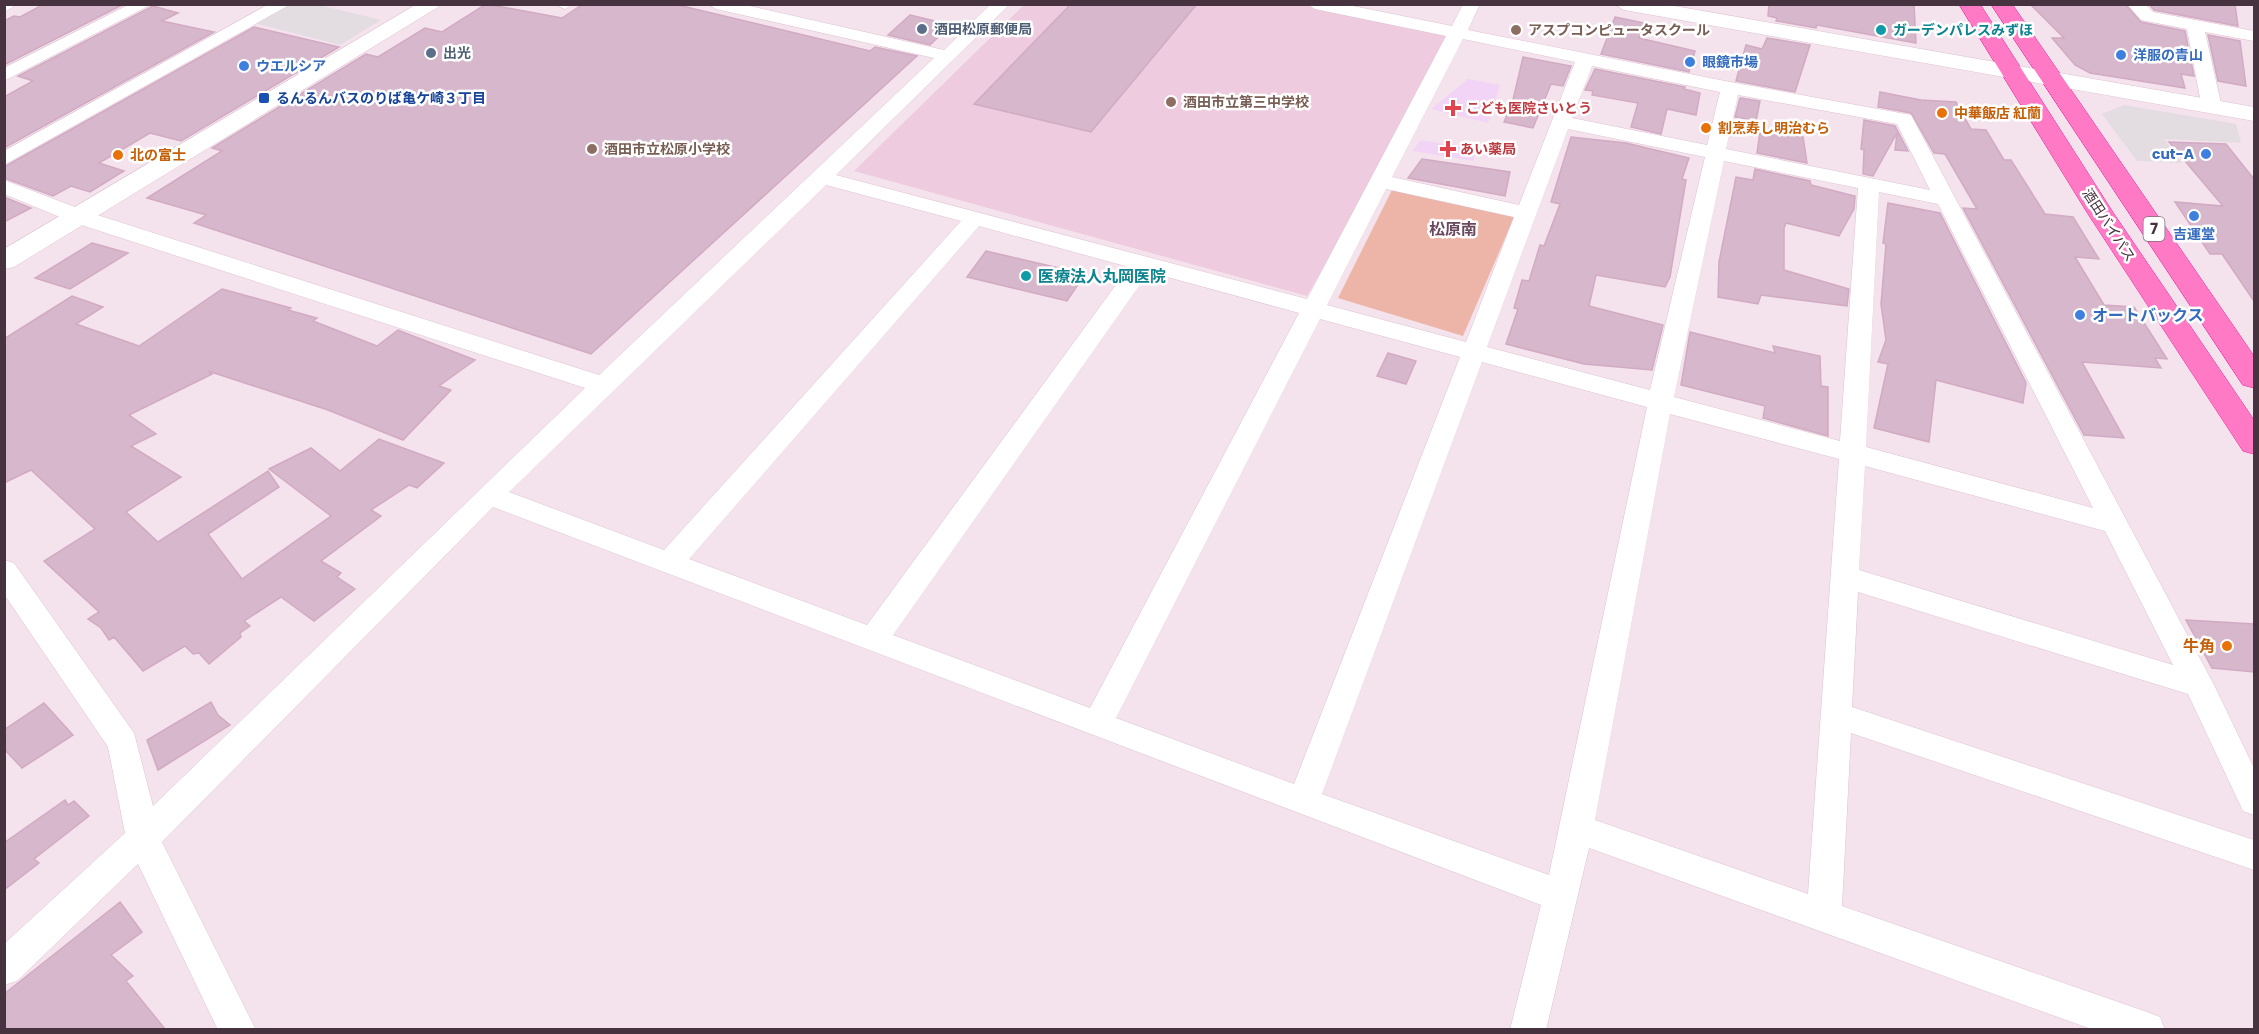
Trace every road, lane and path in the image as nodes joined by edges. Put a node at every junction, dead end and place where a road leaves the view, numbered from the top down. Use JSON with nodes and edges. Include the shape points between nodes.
{"nodes":[{"id":1,"x":10,"y":4,"type":"edge"},
{"id":2,"x":144,"y":4,"type":"edge"},
{"id":3,"x":283,"y":4,"type":"edge"},
{"id":4,"x":433,"y":4,"type":"edge"},
{"id":5,"x":716,"y":4,"type":"edge"},
{"id":6,"x":1002,"y":4,"type":"edge"},
{"id":7,"x":1315,"y":4,"type":"edge"},
{"id":8,"x":1472,"y":4,"type":"edge"},
{"id":9,"x":1624,"y":4,"type":"edge"},
{"id":10,"x":1969,"y":4,"type":"edge"},
{"id":11,"x":2001,"y":4,"type":"edge"},
{"id":12,"x":2135,"y":4,"type":"edge"},
{"id":13,"x":4,"y":7,"type":"edge"},
{"id":14,"x":2195,"y":26,"type":"junction"},
{"id":15,"x":1457,"y":33,"type":"junction"},
{"id":16,"x":2254,"y":36,"type":"edge"},
{"id":17,"x":948,"y":56,"type":"junction"},
{"id":18,"x":1585,"y":59,"type":"junction"},
{"id":19,"x":2012,"y":73,"type":"junction"},
{"id":20,"x":4,"y":76,"type":"edge"},
{"id":21,"x":2054,"y":81,"type":"junction"},
{"id":22,"x":1730,"y":88,"type":"junction"},
{"id":23,"x":2212,"y":108,"type":"junction"},
{"id":24,"x":2254,"y":114,"type":"edge"},
{"id":25,"x":1561,"y":122,"type":"junction"},
{"id":26,"x":1715,"y":153,"type":"junction"},
{"id":27,"x":4,"y":159,"type":"edge"},
{"id":28,"x":821,"y":177,"type":"junction"},
{"id":29,"x":1380,"y":181,"type":"junction"},
{"id":30,"x":1869,"y":184,"type":"junction"},
{"id":31,"x":4,"y":186,"type":"edge"},
{"id":32,"x":1945,"y":199,"type":"junction"},
{"id":33,"x":1526,"y":213,"type":"junction"},
{"id":34,"x":80,"y":217,"type":"junction"},
{"id":35,"x":975,"y":218,"type":"junction"},
{"id":36,"x":4,"y":261,"type":"edge"},
{"id":37,"x":1143,"y":264,"type":"junction"},
{"id":38,"x":1314,"y":309,"type":"junction"},
{"id":39,"x":1472,"y":352,"type":"junction"},
{"id":40,"x":2254,"y":378,"type":"edge"},
{"id":41,"x":603,"y":385,"type":"junction"},
{"id":42,"x":1660,"y":402,"type":"junction"},
{"id":43,"x":2254,"y":443,"type":"edge"},
{"id":44,"x":1852,"y":453,"type":"junction"},
{"id":45,"x":489,"y":495,"type":"junction"},
{"id":46,"x":2112,"y":523,"type":"junction"},
{"id":47,"x":669,"y":563,"type":"junction"},
{"id":48,"x":4,"y":571,"type":"edge"},
{"id":49,"x":1845,"y":577,"type":"junction"},
{"id":50,"x":873,"y":640,"type":"junction"},
{"id":51,"x":2199,"y":685,"type":"junction"},
{"id":52,"x":1836,"y":715,"type":"junction"},
{"id":53,"x":1097,"y":724,"type":"junction"},
{"id":54,"x":2254,"y":801,"type":"edge"},
{"id":55,"x":1303,"y":802,"type":"junction"},
{"id":56,"x":1577,"y":829,"type":"junction"},
{"id":57,"x":143,"y":838,"type":"junction"},
{"id":58,"x":2254,"y":855,"type":"edge"},
{"id":59,"x":1561,"y":896,"type":"junction"},
{"id":60,"x":1824,"y":916,"type":"junction"},
{"id":61,"x":4,"y":968,"type":"edge"},
{"id":62,"x":238,"y":1029,"type":"edge"},
{"id":63,"x":1528,"y":1029,"type":"edge"},
{"id":64,"x":2147,"y":1029,"type":"edge"}],
"edges":[{"from":1,"to":13,"type":"street"},
{"from":2,"to":20,"type":"street"},
{"from":3,"to":27,"type":"street"},
{"from":4,"to":34,"type":"street"},
{"from":5,"to":17,"type":"street"},
{"from":6,"to":17,"type":"street"},
{"from":7,"to":15,"type":"street"},
{"from":8,"to":15,"type":"street"},
{"from":9,"to":19,"type":"street"},
{"from":10,"to":19,"type":"highway","name":"酒田バイパス","number":"7"},
{"from":11,"to":21,"type":"highway","number":"7"},
{"from":12,"to":14,"type":"street","via":[[2147,16]]},
{"from":14,"to":16,"type":"street"},
{"from":14,"to":23,"type":"street"},
{"from":15,"to":18,"type":"street"},
{"from":15,"to":29,"type":"street"},
{"from":17,"to":28,"type":"street"},
{"from":18,"to":22,"type":"street"},
{"from":18,"to":25,"type":"street"},
{"from":19,"to":21,"type":"street"},
{"from":19,"to":43,"type":"highway","name":"酒田バイパス","number":"7"},
{"from":21,"to":23,"type":"street"},
{"from":21,"to":40,"type":"highway","number":"7"},
{"from":22,"to":26,"type":"street"},
{"from":22,"to":32,"type":"street","via":[[1904,119]]},
{"from":23,"to":24,"type":"street"},
{"from":25,"to":26,"type":"street"},
{"from":25,"to":33,"type":"street"},
{"from":26,"to":30,"type":"street"},
{"from":26,"to":42,"type":"street"},
{"from":28,"to":35,"type":"street"},
{"from":28,"to":41,"type":"street"},
{"from":29,"to":33,"type":"street"},
{"from":29,"to":38,"type":"street"},
{"from":30,"to":32,"type":"street"},
{"from":30,"to":44,"type":"street"},
{"from":31,"to":34,"type":"street"},
{"from":32,"to":46,"type":"street"},
{"from":33,"to":39,"type":"street"},
{"from":34,"to":36,"type":"street"},
{"from":34,"to":41,"type":"street"},
{"from":35,"to":37,"type":"street"},
{"from":35,"to":47,"type":"street"},
{"from":37,"to":38,"type":"street"},
{"from":37,"to":50,"type":"street"},
{"from":38,"to":39,"type":"street"},
{"from":38,"to":53,"type":"street"},
{"from":39,"to":42,"type":"street"},
{"from":39,"to":55,"type":"street"},
{"from":41,"to":45,"type":"street"},
{"from":42,"to":44,"type":"street"},
{"from":42,"to":56,"type":"street"},
{"from":44,"to":46,"type":"street"},
{"from":44,"to":49,"type":"street"},
{"from":45,"to":47,"type":"street"},
{"from":45,"to":57,"type":"street"},
{"from":46,"to":51,"type":"street"},
{"from":47,"to":50,"type":"street"},
{"from":48,"to":57,"type":"street","via":[[123,743]]},
{"from":49,"to":51,"type":"street"},
{"from":49,"to":52,"type":"street"},
{"from":50,"to":53,"type":"street"},
{"from":51,"to":54,"type":"street"},
{"from":52,"to":58,"type":"street"},
{"from":52,"to":60,"type":"street"},
{"from":53,"to":55,"type":"street"},
{"from":55,"to":59,"type":"street"},
{"from":56,"to":59,"type":"street"},
{"from":56,"to":60,"type":"street"},
{"from":57,"to":61,"type":"street"},
{"from":57,"to":62,"type":"street"},
{"from":59,"to":63,"type":"street"},
{"from":60,"to":64,"type":"street"}]}
